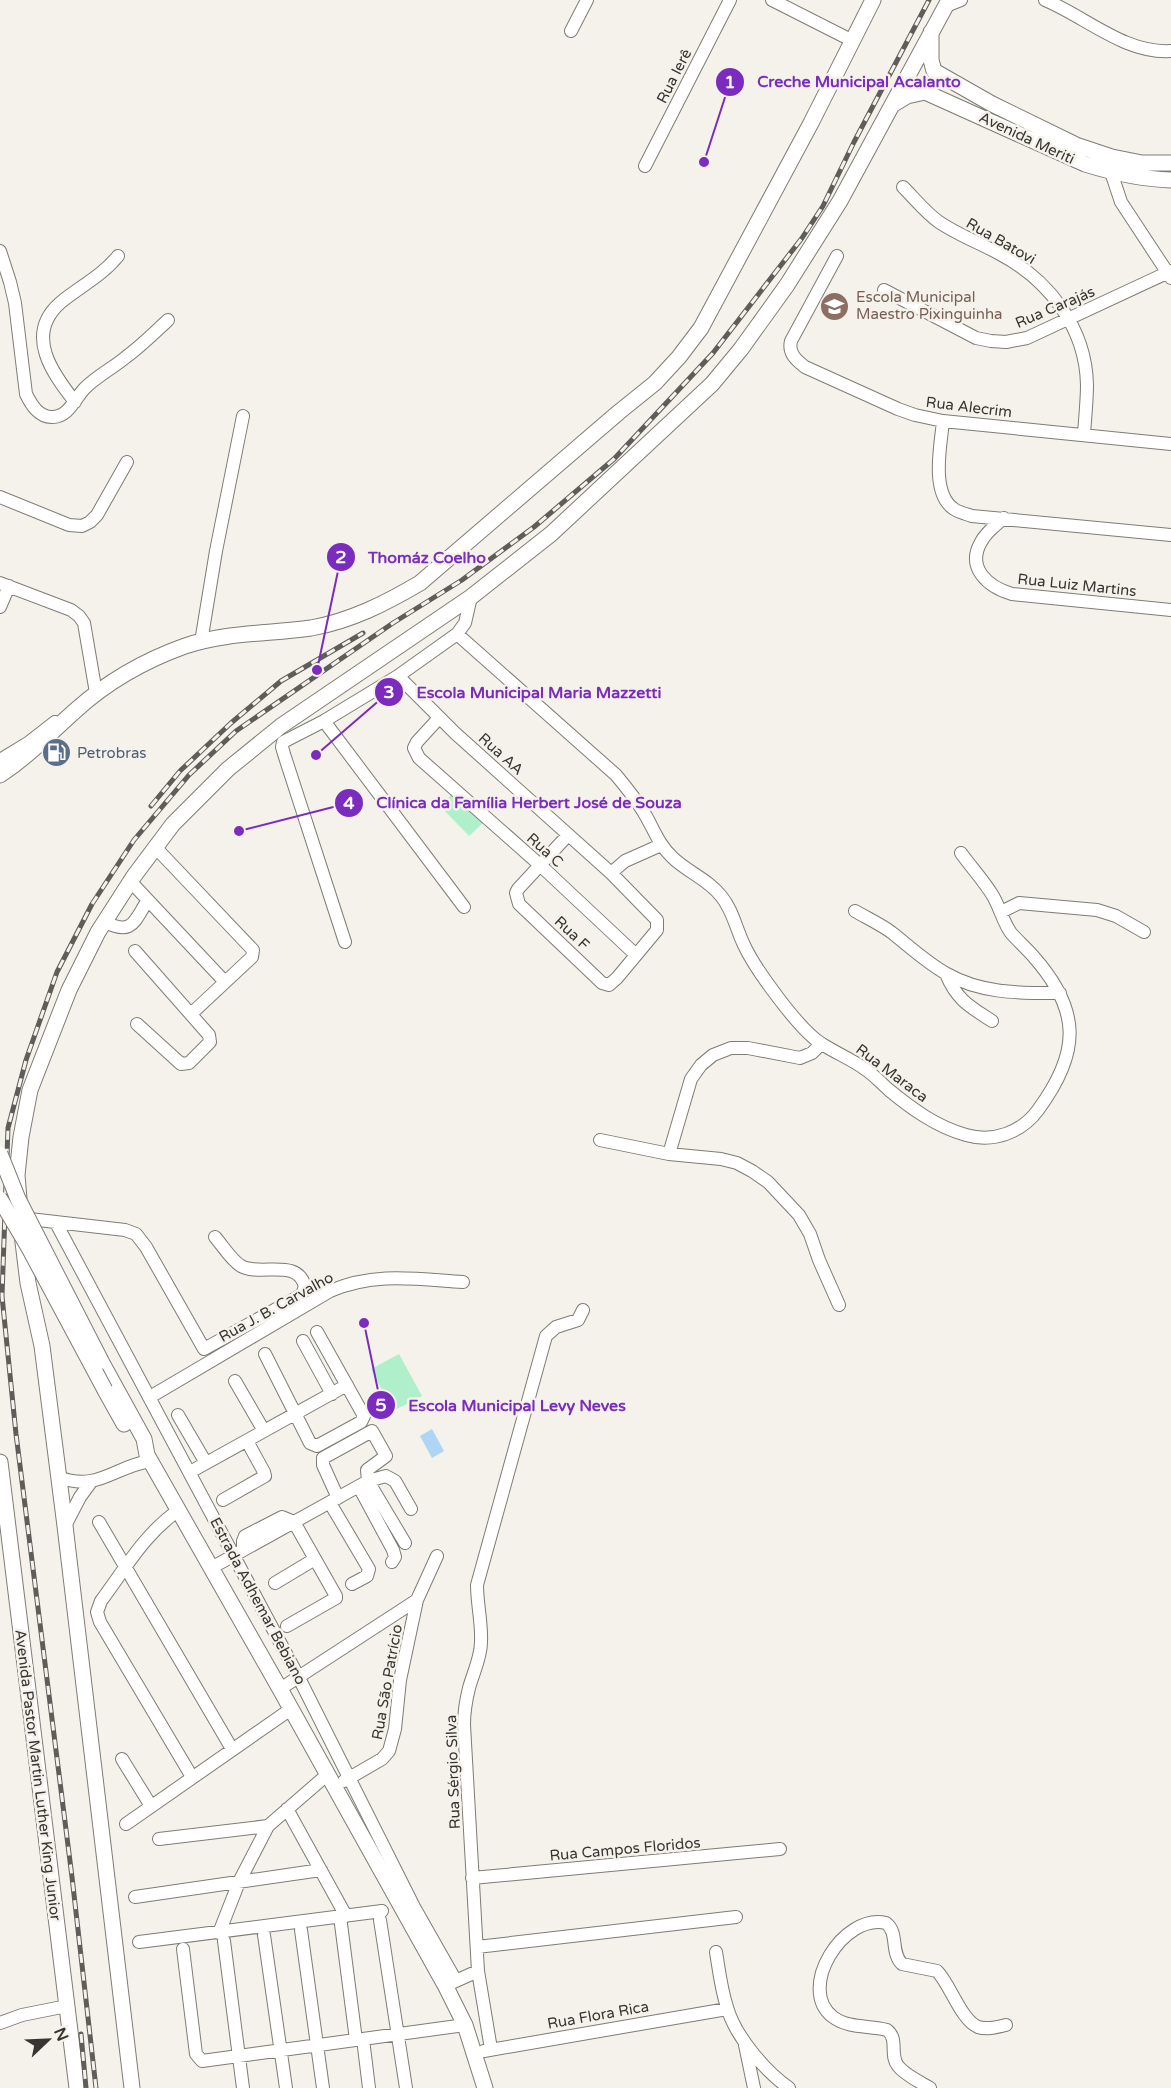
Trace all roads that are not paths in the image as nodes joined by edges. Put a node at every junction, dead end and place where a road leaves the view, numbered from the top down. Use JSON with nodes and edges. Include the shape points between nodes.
{"nodes":[{"id":1,"x":587,"y":0,"type":"edge"},
{"id":2,"x":730,"y":0,"type":"edge"},
{"id":3,"x":772,"y":0,"type":"edge"},
{"id":4,"x":873,"y":0,"type":"edge"},
{"id":5,"x":961,"y":0,"type":"edge"},
{"id":6,"x":1045,"y":0,"type":"edge"},
{"id":7,"x":947,"y":3,"type":"edge"},
{"id":8,"x":931,"y":30,"type":"junction"},
{"id":9,"x":571,"y":31,"type":"dead end"},
{"id":10,"x":853,"y":41,"type":"junction"},
{"id":11,"x":1171,"y":51,"type":"edge"},
{"id":12,"x":941,"y":71,"type":"junction"},
{"id":13,"x":925,"y":92,"type":"junction"},
{"id":14,"x":890,"y":107,"type":"junction"},
{"id":15,"x":1171,"y":163,"type":"edge"},
{"id":16,"x":645,"y":166,"type":"dead end"},
{"id":17,"x":1111,"y":172,"type":"junction"},
{"id":18,"x":1171,"y":180,"type":"edge"},
{"id":19,"x":903,"y":187,"type":"dead end"},
{"id":20,"x":0,"y":251,"type":"edge"},
{"id":21,"x":118,"y":256,"type":"dead end"},
{"id":22,"x":837,"y":256,"type":"dead end"},
{"id":23,"x":1170,"y":274,"type":"edge"},
{"id":24,"x":884,"y":290,"type":"dead end"},
{"id":25,"x":1070,"y":319,"type":"junction"},
{"id":26,"x":168,"y":320,"type":"dead end"},
{"id":27,"x":75,"y":402,"type":"junction"},
{"id":28,"x":243,"y":416,"type":"dead end"},
{"id":29,"x":943,"y":421,"type":"junction"},
{"id":30,"x":1084,"y":435,"type":"junction"},
{"id":31,"x":1171,"y":444,"type":"edge"},
{"id":32,"x":127,"y":462,"type":"dead end"},
{"id":33,"x":0,"y":497,"type":"edge"},
{"id":34,"x":1004,"y":518,"type":"junction"},
{"id":35,"x":1171,"y":535,"type":"edge"},
{"id":36,"x":4,"y":585,"type":"edge"},
{"id":37,"x":471,"y":597,"type":"junction"},
{"id":38,"x":0,"y":607,"type":"edge"},
{"id":39,"x":1171,"y":610,"type":"edge"},
{"id":40,"x":457,"y":634,"type":"junction"},
{"id":41,"x":201,"y":642,"type":"junction"},
{"id":42,"x":398,"y":676,"type":"junction"},
{"id":43,"x":96,"y":693,"type":"junction"},
{"id":44,"x":76,"y":709,"type":"junction"},
{"id":45,"x":438,"y":718,"type":"junction"},
{"id":46,"x":324,"y":721,"type":"junction"},
{"id":47,"x":0,"y":760,"type":"edge"},
{"id":48,"x":0,"y":775,"type":"edge"},
{"id":49,"x":568,"y":835,"type":"junction"},
{"id":50,"x":661,"y":845,"type":"junction"},
{"id":51,"x":156,"y":848,"type":"junction"},
{"id":52,"x":961,"y":853,"type":"dead end"},
{"id":53,"x":540,"y":865,"type":"junction"},
{"id":54,"x":611,"y":873,"type":"junction"},
{"id":55,"x":130,"y":882,"type":"junction"},
{"id":56,"x":148,"y":900,"type":"junction"},
{"id":57,"x":464,"y":907,"type":"dead end"},
{"id":58,"x":855,"y":911,"type":"dead end"},
{"id":59,"x":1001,"y":912,"type":"junction"},
{"id":60,"x":105,"y":922,"type":"junction"},
{"id":61,"x":1144,"y":932,"type":"dead end"},
{"id":62,"x":345,"y":942,"type":"dead end"},
{"id":63,"x":135,"y":951,"type":"dead end"},
{"id":64,"x":635,"y":954,"type":"junction"},
{"id":65,"x":946,"y":974,"type":"junction"},
{"id":66,"x":225,"y":982,"type":"junction"},
{"id":67,"x":1060,"y":993,"type":"junction"},
{"id":68,"x":191,"y":1014,"type":"junction"},
{"id":69,"x":992,"y":1021,"type":"dead end"},
{"id":70,"x":137,"y":1024,"type":"dead end"},
{"id":71,"x":821,"y":1044,"type":"junction"},
{"id":72,"x":600,"y":1140,"type":"dead end"},
{"id":73,"x":669,"y":1154,"type":"junction"},
{"id":74,"x":0,"y":1155,"type":"edge"},
{"id":75,"x":0,"y":1199,"type":"edge"},
{"id":76,"x":24,"y":1219,"type":"junction"},
{"id":77,"x":56,"y":1223,"type":"junction"},
{"id":78,"x":215,"y":1237,"type":"dead end"},
{"id":79,"x":463,"y":1282,"type":"dead end"},
{"id":80,"x":839,"y":1305,"type":"dead end"},
{"id":81,"x":583,"y":1310,"type":"dead end"},
{"id":82,"x":317,"y":1332,"type":"dead end"},
{"id":83,"x":303,"y":1341,"type":"dead end"},
{"id":84,"x":265,"y":1354,"type":"dead end"},
{"id":85,"x":235,"y":1381,"type":"dead end"},
{"id":86,"x":347,"y":1385,"type":"junction"},
{"id":87,"x":332,"y":1394,"type":"junction"},
{"id":88,"x":150,"y":1397,"type":"junction"},
{"id":89,"x":296,"y":1413,"type":"junction"},
{"id":90,"x":178,"y":1415,"type":"dead end"},
{"id":91,"x":264,"y":1431,"type":"junction"},
{"id":92,"x":247,"y":1441,"type":"junction"},
{"id":93,"x":148,"y":1458,"type":"junction"},
{"id":94,"x":0,"y":1462,"type":"edge"},
{"id":95,"x":206,"y":1463,"type":"junction"},
{"id":96,"x":190,"y":1472,"type":"junction"},
{"id":97,"x":58,"y":1477,"type":"junction"},
{"id":98,"x":91,"y":1482,"type":"junction"},
{"id":99,"x":363,"y":1484,"type":"junction"},
{"id":100,"x":223,"y":1500,"type":"dead end"},
{"id":101,"x":334,"y":1500,"type":"junction"},
{"id":102,"x":411,"y":1509,"type":"dead end"},
{"id":103,"x":179,"y":1510,"type":"junction"},
{"id":104,"x":99,"y":1522,"type":"dead end"},
{"id":105,"x":294,"y":1522,"type":"junction"},
{"id":106,"x":65,"y":1526,"type":"junction"},
{"id":107,"x":405,"y":1543,"type":"dead end"},
{"id":108,"x":238,"y":1553,"type":"junction"},
{"id":109,"x":437,"y":1556,"type":"dead end"},
{"id":110,"x":315,"y":1559,"type":"junction"},
{"id":111,"x":392,"y":1562,"type":"dead end"},
{"id":112,"x":126,"y":1568,"type":"junction"},
{"id":113,"x":211,"y":1568,"type":"junction"},
{"id":114,"x":275,"y":1583,"type":"dead end"},
{"id":115,"x":352,"y":1584,"type":"dead end"},
{"id":116,"x":417,"y":1600,"type":"junction"},
{"id":117,"x":287,"y":1626,"type":"dead end"},
{"id":118,"x":298,"y":1676,"type":"junction"},
{"id":119,"x":280,"y":1689,"type":"junction"},
{"id":120,"x":291,"y":1709,"type":"junction"},
{"id":121,"x":232,"y":1749,"type":"junction"},
{"id":122,"x":122,"y":1759,"type":"dead end"},
{"id":123,"x":192,"y":1777,"type":"junction"},
{"id":124,"x":350,"y":1778,"type":"junction"},
{"id":125,"x":331,"y":1780,"type":"junction"},
{"id":126,"x":151,"y":1806,"type":"junction"},
{"id":127,"x":286,"y":1809,"type":"junction"},
{"id":128,"x":126,"y":1824,"type":"dead end"},
{"id":129,"x":268,"y":1826,"type":"junction"},
{"id":130,"x":159,"y":1839,"type":"dead end"},
{"id":131,"x":780,"y":1849,"type":"dead end"},
{"id":132,"x":321,"y":1870,"type":"junction"},
{"id":133,"x":472,"y":1878,"type":"junction"},
{"id":134,"x":239,"y":1882,"type":"junction"},
{"id":135,"x":135,"y":1897,"type":"dead end"},
{"id":136,"x":736,"y":1917,"type":"dead end"},
{"id":137,"x":344,"y":1920,"type":"junction"},
{"id":138,"x":301,"y":1930,"type":"dead end"},
{"id":139,"x":264,"y":1935,"type":"dead end"},
{"id":140,"x":221,"y":1937,"type":"junction"},
{"id":141,"x":139,"y":1942,"type":"dead end"},
{"id":142,"x":477,"y":1947,"type":"junction"},
{"id":143,"x":183,"y":1949,"type":"dead end"},
{"id":144,"x":716,"y":1952,"type":"dead end"},
{"id":145,"x":478,"y":1971,"type":"junction"},
{"id":146,"x":451,"y":1983,"type":"junction"},
{"id":147,"x":67,"y":2006,"type":"junction"},
{"id":148,"x":727,"y":2008,"type":"junction"},
{"id":149,"x":0,"y":2023,"type":"edge"},
{"id":150,"x":465,"y":2025,"type":"junction"},
{"id":151,"x":1006,"y":2025,"type":"dead end"},
{"id":152,"x":399,"y":2034,"type":"junction"},
{"id":153,"x":359,"y":2040,"type":"junction"},
{"id":154,"x":744,"y":2042,"type":"junction"},
{"id":155,"x":317,"y":2046,"type":"junction"},
{"id":156,"x":491,"y":2049,"type":"junction"},
{"id":157,"x":281,"y":2051,"type":"junction"},
{"id":158,"x":474,"y":2052,"type":"junction"},
{"id":159,"x":238,"y":2057,"type":"junction"},
{"id":160,"x":77,"y":2088,"type":"edge"},
{"id":161,"x":132,"y":2088,"type":"edge"},
{"id":162,"x":243,"y":2088,"type":"edge"},
{"id":163,"x":286,"y":2088,"type":"edge"},
{"id":164,"x":323,"y":2088,"type":"edge"},
{"id":165,"x":369,"y":2088,"type":"edge"},
{"id":166,"x":406,"y":2088,"type":"edge"},
{"id":167,"x":485,"y":2088,"type":"edge"},
{"id":168,"x":754,"y":2088,"type":"edge"},
{"id":169,"x":789,"y":2088,"type":"edge"},
{"id":170,"x":930,"y":2088,"type":"edge"}],
"edges":[{"from":1,"to":9,"type":"street"},
{"from":2,"to":16,"type":"street","name":"Rua Ierê"},
{"from":3,"to":10,"type":"street"},
{"from":4,"to":10,"type":"main road"},
{"from":5,"to":7,"type":"street"},
{"from":6,"to":11,"type":"street","via":[[1132,45]]},
{"from":7,"to":8,"type":"main road"},
{"from":8,"to":12,"type":"main road","via":[[931,60]]},
{"from":8,"to":14,"type":"main road"},
{"from":10,"to":41,"type":"main road","via":[[701,328],[655,383],[420,583],[383,604],[338,622]]},
{"from":12,"to":13,"type":"main road","via":[[926,76]]},
{"from":12,"to":15,"type":"main road","name":"Avenida Meriti","via":[[989,102],[1076,145],[1112,158]]},
{"from":13,"to":14,"type":"main road","via":[[908,96]]},
{"from":13,"to":17,"type":"main road","name":"Avenida Meriti","via":[[1059,154]]},
{"from":14,"to":37,"type":"main road","via":[[840,201],[787,285],[712,384],[551,534]]},
{"from":17,"to":18,"type":"main road","name":"Avenida Meriti"},
{"from":17,"to":23,"type":"street","via":[[1121,202]]},
{"from":19,"to":25,"type":"street","name":"Rua Batovi","via":[[939,222],[1022,267],[1052,295]]},
{"from":20,"to":27,"type":"street","via":[[15,303],[26,394],[38,412],[50,417],[63,413]]},
{"from":21,"to":27,"type":"street","via":[[60,303],[46,321],[46,359]]},
{"from":22,"to":29,"type":"street","name":"Rua Alecrim","via":[[791,341],[791,353],[805,367],[898,409]]},
{"from":23,"to":25,"type":"street","name":"Rua Carajás"},
{"from":24,"to":25,"type":"street","name":"Rua Carajás","via":[[960,331],[991,341],[1027,338]]},
{"from":25,"to":30,"type":"street","name":"Rua Batovi","via":[[1087,384]]},
{"from":26,"to":27,"type":"street","via":[[85,388]]},
{"from":28,"to":41,"type":"street"},
{"from":29,"to":30,"type":"street","name":"Rua Alecrim"},
{"from":29,"to":34,"type":"street","via":[[938,464],[946,501],[972,516]]},
{"from":30,"to":31,"type":"street","name":"Rua Alecrim"},
{"from":32,"to":33,"type":"street","via":[[97,515],[82,526],[69,525]]},
{"from":34,"to":35,"type":"street"},
{"from":34,"to":39,"type":"street","name":"Rua Luiz Martins","via":[[988,532],[976,556],[979,570],[997,590]]},
{"from":36,"to":38,"type":"street"},
{"from":36,"to":43,"type":"street","via":[[79,616],[86,630]]},
{"from":37,"to":40,"type":"street","via":[[465,623]]},
{"from":37,"to":51,"type":"main road","via":[[281,726],[201,794]]},
{"from":40,"to":42,"type":"street"},
{"from":40,"to":50,"type":"street","name":"Rua Maraca","via":[[616,775],[644,812]]},
{"from":41,"to":43,"type":"main road","via":[[128,672]]},
{"from":42,"to":45,"type":"street","name":"Rua AA"},
{"from":42,"to":46,"type":"street"},
{"from":43,"to":44,"type":"main road"},
{"from":44,"to":47,"type":"street"},
{"from":44,"to":48,"type":"main road","via":[[39,746]]},
{"from":45,"to":49,"type":"street","name":"Rua AA"},
{"from":45,"to":53,"type":"street","name":"Rua C","via":[[414,748],[419,758]]},
{"from":46,"to":57,"type":"street"},
{"from":46,"to":62,"type":"street","via":[[288,738],[282,747]]},
{"from":49,"to":53,"type":"street"},
{"from":49,"to":54,"type":"street","name":"Rua AA"},
{"from":50,"to":54,"type":"street","via":[[633,856]]},
{"from":50,"to":71,"type":"street","name":"Rua Maraca","via":[[723,897],[754,963],[796,1020]]},
{"from":51,"to":55,"type":"main road"},
{"from":51,"to":66,"type":"street","via":[[253,950],[252,957]]},
{"from":52,"to":59,"type":"street","name":"Rua Maraca"},
{"from":53,"to":64,"type":"street","name":"Rua C"},
{"from":53,"to":64,"type":"street","name":"Rua F","via":[[518,889],[519,904],[602,983],[609,985],[617,978]]},
{"from":54,"to":64,"type":"street","name":"Rua AA","via":[[653,914],[659,925]]},
{"from":55,"to":56,"type":"street"},
{"from":55,"to":60,"type":"main road"},
{"from":56,"to":60,"type":"street","via":[[128,927],[117,928]]},
{"from":56,"to":66,"type":"street"},
{"from":58,"to":65,"type":"street","via":[[890,931]]},
{"from":59,"to":61,"type":"street","via":[[1019,903],[1097,910]]},
{"from":59,"to":67,"type":"street","name":"Rua Maraca","via":[[1009,930]]},
{"from":60,"to":76,"type":"main road","via":[[69,990],[30,1090],[17,1175]]},
{"from":63,"to":68,"type":"street"},
{"from":65,"to":67,"type":"street","via":[[988,990]]},
{"from":65,"to":69,"type":"street","via":[[963,1002]]},
{"from":66,"to":68,"type":"street"},
{"from":67,"to":71,"type":"street","name":"Rua Maraca","via":[[1071,1028],[1064,1066],[1031,1119],[1017,1130],[998,1136],[968,1136],[944,1127],[916,1111],[867,1070]]},
{"from":68,"to":70,"type":"street","via":[[209,1035],[210,1042],[185,1065]]},
{"from":71,"to":73,"type":"street","via":[[800,1058],[748,1048],[731,1048],[713,1055],[690,1079]]},
{"from":72,"to":73,"type":"street"},
{"from":73,"to":80,"type":"street","via":[[737,1163],[768,1182],[799,1215],[810,1234]]},
{"from":74,"to":76,"type":"main road","bridge":true},
{"from":75,"to":93,"type":"main road","name":"Estrada Adhemar Bebiano","bridge":true,"via":[[135,1444]]},
{"from":76,"to":77,"type":"street"},
{"from":76,"to":93,"type":"main road","name":"Estrada Adhemar Bebiano","bridge":true,"via":[[144,1439]]},
{"from":76,"to":97,"type":"main road","via":[[24,1260],[42,1346]]},
{"from":77,"to":78,"type":"street","via":[[136,1234],[204,1349],[302,1294],[304,1287],[292,1270],[240,1266]]},
{"from":77,"to":88,"type":"street","name":"Estrada Adhemar Bebiano"},
{"from":79,"to":88,"type":"street","name":"Rua J. B. Carvalho","via":[[383,1278],[345,1285]]},
{"from":81,"to":133,"type":"street","name":"Rua Sérgio Silva","via":[[578,1320],[556,1327],[546,1336],[477,1585],[480,1654],[469,1688],[464,1725]]},
{"from":82,"to":86,"type":"street"},
{"from":83,"to":87,"type":"street"},
{"from":84,"to":89,"type":"street"},
{"from":85,"to":91,"type":"street"},
{"from":86,"to":87,"type":"street"},
{"from":86,"to":89,"type":"street","via":[[364,1414],[362,1422],[315,1446]]},
{"from":87,"to":89,"type":"street"},
{"from":88,"to":96,"type":"street","name":"Estrada Adhemar Bebiano"},
{"from":89,"to":91,"type":"street"},
{"from":90,"to":95,"type":"street"},
{"from":91,"to":92,"type":"street"},
{"from":92,"to":95,"type":"street"},
{"from":92,"to":100,"type":"street","via":[[265,1476]]},
{"from":93,"to":98,"type":"street"},
{"from":93,"to":103,"type":"main road","name":"Estrada Adhemar Bebiano"},
{"from":94,"to":147,"type":"main road","name":"Avenida Pastor Martin Luther King Junior"},
{"from":95,"to":96,"type":"street"},
{"from":96,"to":108,"type":"street","name":"Estrada Adhemar Bebiano"},
{"from":97,"to":98,"type":"street","via":[[76,1483]]},
{"from":97,"to":106,"type":"main road"},
{"from":98,"to":106,"type":"street"},
{"from":99,"to":101,"type":"street"},
{"from":99,"to":101,"type":"street","via":[[367,1470],[386,1456],[372,1431],[323,1458]]},
{"from":99,"to":102,"type":"street","via":[[386,1476],[393,1478]]},
{"from":99,"to":107,"type":"street"},
{"from":99,"to":111,"type":"street","via":[[393,1551]]},
{"from":101,"to":105,"type":"street"},
{"from":101,"to":115,"type":"street","via":[[369,1569],[366,1576]]},
{"from":103,"to":112,"type":"street","via":[[156,1527]]},
{"from":103,"to":113,"type":"main road","name":"Estrada Adhemar Bebiano"},
{"from":104,"to":112,"type":"street"},
{"from":105,"to":108,"type":"street"},
{"from":105,"to":110,"type":"street"},
{"from":106,"to":161,"type":"main road"},
{"from":108,"to":113,"type":"street"},
{"from":108,"to":118,"type":"street","name":"Estrada Adhemar Bebiano"},
{"from":109,"to":116,"type":"street","name":"Rua São Patrício"},
{"from":110,"to":114,"type":"street"},
{"from":110,"to":117,"type":"street","via":[[336,1598]]},
{"from":112,"to":121,"type":"street"},
{"from":112,"to":123,"type":"street","via":[[97,1608],[98,1617]]},
{"from":113,"to":119,"type":"main road","name":"Estrada Adhemar Bebiano"},
{"from":116,"to":118,"type":"street"},
{"from":116,"to":124,"type":"street","name":"Rua São Patrício","via":[[400,1680],[393,1741],[382,1759]]},
{"from":118,"to":119,"type":"street"},
{"from":118,"to":124,"type":"street","name":"Estrada Adhemar Bebiano"},
{"from":119,"to":120,"type":"main road","name":"Estrada Adhemar Bebiano"},
{"from":120,"to":121,"type":"street"},
{"from":120,"to":125,"type":"main road","name":"Estrada Adhemar Bebiano"},
{"from":121,"to":123,"type":"street"},
{"from":122,"to":126,"type":"street"},
{"from":123,"to":126,"type":"street"},
{"from":124,"to":125,"type":"street","name":"Rua São Patrício"},
{"from":124,"to":146,"type":"street","name":"Estrada Adhemar Bebiano"},
{"from":125,"to":127,"type":"street","name":"Rua São Patrício"},
{"from":125,"to":146,"type":"main road","name":"Estrada Adhemar Bebiano"},
{"from":126,"to":128,"type":"street"},
{"from":127,"to":129,"type":"street","name":"Rua São Patrício"},
{"from":127,"to":132,"type":"street"},
{"from":129,"to":130,"type":"street"},
{"from":129,"to":134,"type":"street","name":"Rua São Patrício"},
{"from":131,"to":133,"type":"street","name":"Rua Campos Floridos"},
{"from":132,"to":134,"type":"street"},
{"from":132,"to":137,"type":"street"},
{"from":133,"to":142,"type":"street","name":"Rua Sérgio Silva"},
{"from":134,"to":135,"type":"street"},
{"from":134,"to":140,"type":"street","name":"Rua São Patrício"},
{"from":136,"to":142,"type":"street"},
{"from":137,"to":140,"type":"street"},
{"from":137,"to":152,"type":"street","via":[[381,1916]]},
{"from":137,"to":153,"type":"street"},
{"from":138,"to":155,"type":"street"},
{"from":139,"to":157,"type":"street"},
{"from":140,"to":141,"type":"street"},
{"from":140,"to":159,"type":"street"},
{"from":142,"to":145,"type":"street","name":"Rua Sérgio Silva"},
{"from":143,"to":159,"type":"street","via":[[197,2058],[202,2061]]},
{"from":144,"to":148,"type":"street"},
{"from":145,"to":146,"type":"street"},
{"from":145,"to":156,"type":"street","name":"Rua Sérgio Silva"},
{"from":146,"to":150,"type":"main road","name":"Estrada Adhemar Bebiano"},
{"from":147,"to":149,"type":"street"},
{"from":147,"to":160,"type":"main road","name":"Avenida Pastor Martin Luther King Junior"},
{"from":148,"to":154,"type":"street"},
{"from":148,"to":156,"type":"street","name":"Rua Flora Rica"},
{"from":150,"to":152,"type":"street"},
{"from":150,"to":158,"type":"main road","name":"Estrada Adhemar Bebiano"},
{"from":151,"to":170,"type":"street","via":[[976,2026],[937,1971],[902,1964],[895,1953],[892,1928],[886,1923],[865,1924],[836,1944],[822,1975],[822,2001],[827,2011],[841,2022],[888,2030],[893,2035],[897,2065]]},
{"from":152,"to":153,"type":"street"},
{"from":152,"to":166,"type":"street"},
{"from":153,"to":155,"type":"street"},
{"from":153,"to":165,"type":"street"},
{"from":154,"to":168,"type":"street"},
{"from":154,"to":169,"type":"street"},
{"from":155,"to":157,"type":"street"},
{"from":155,"to":164,"type":"street"},
{"from":156,"to":158,"type":"street","name":"Rua Flora Rica"},
{"from":157,"to":159,"type":"street"},
{"from":157,"to":163,"type":"street"},
{"from":158,"to":167,"type":"main road","name":"Estrada Adhemar Bebiano"},
{"from":159,"to":162,"type":"street"}]}
